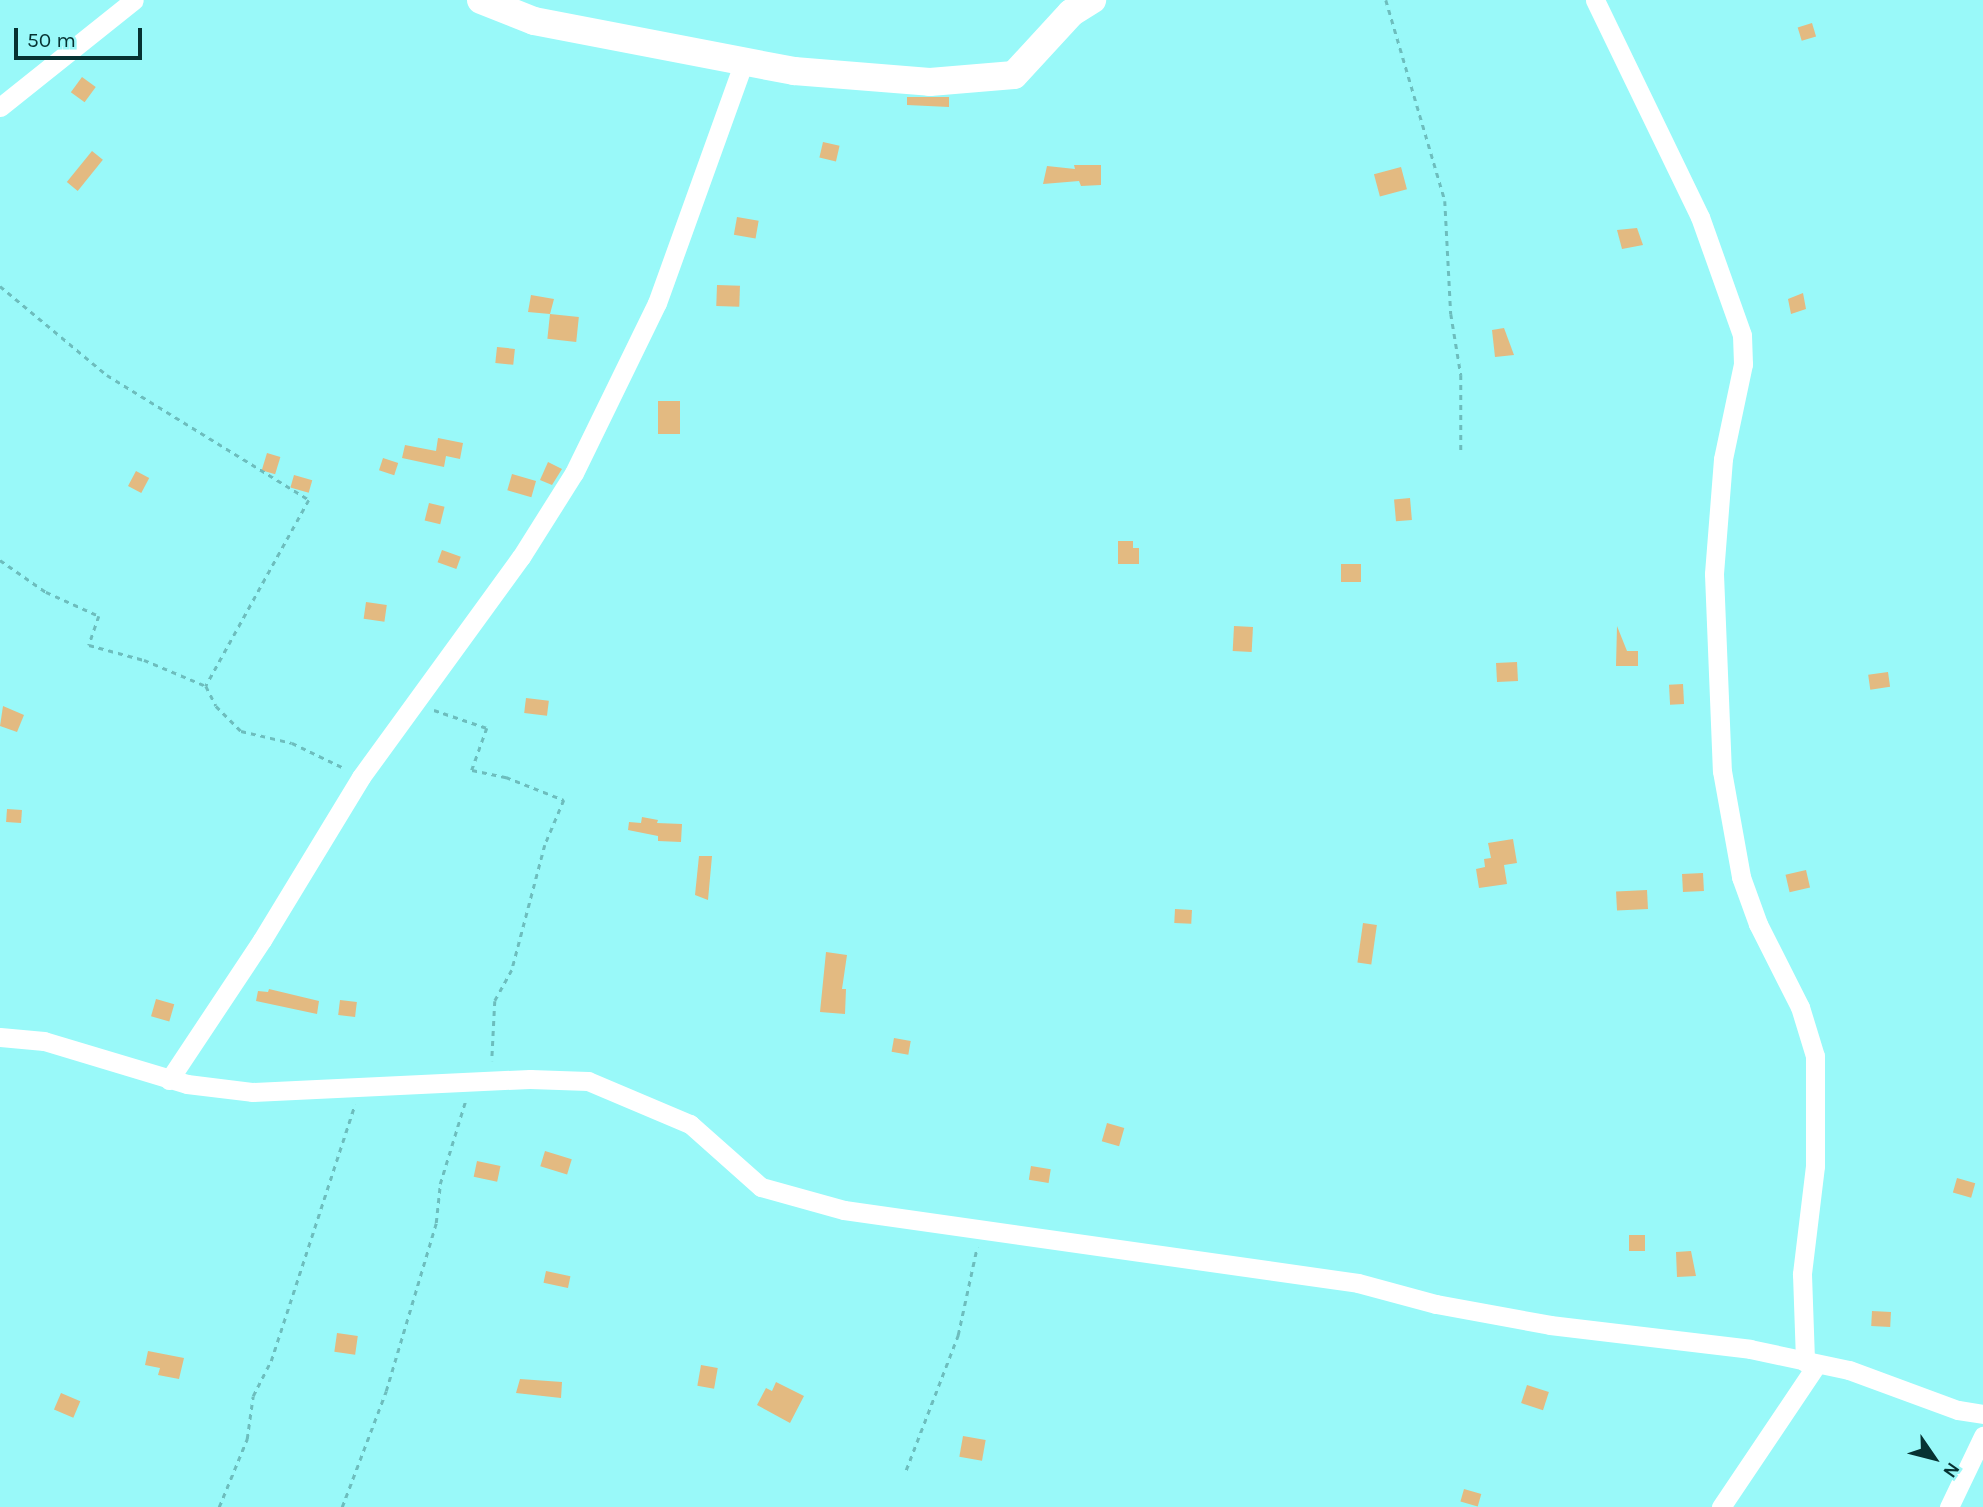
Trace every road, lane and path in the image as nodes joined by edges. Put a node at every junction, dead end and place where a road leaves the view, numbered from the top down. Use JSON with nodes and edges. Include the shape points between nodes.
{"nodes":[{"id":1,"x":134,"y":0,"type":"edge"},
{"id":2,"x":481,"y":0,"type":"edge"},
{"id":3,"x":1092,"y":0,"type":"edge"},
{"id":4,"x":1386,"y":0,"type":"edge"},
{"id":5,"x":1595,"y":0,"type":"edge"},
{"id":6,"x":744,"y":61,"type":"junction"},
{"id":7,"x":0,"y":107,"type":"edge"},
{"id":8,"x":0,"y":286,"type":"edge"},
{"id":9,"x":1461,"y":453,"type":"dead end"},
{"id":10,"x":0,"y":560,"type":"edge"},
{"id":11,"x":206,"y":686,"type":"junction"},
{"id":12,"x":414,"y":703,"type":"junction"},
{"id":13,"x":361,"y":777,"type":"junction"},
{"id":14,"x":0,"y":1037,"type":"edge"},
{"id":15,"x":169,"y":1080,"type":"junction"},
{"id":16,"x":470,"y":1081,"type":"junction"},
{"id":17,"x":492,"y":1081,"type":"junction"},
{"id":18,"x":358,"y":1090,"type":"junction"},
{"id":19,"x":981,"y":1230,"type":"junction"},
{"id":20,"x":1811,"y":1363,"type":"junction"},
{"id":21,"x":1983,"y":1414,"type":"edge"},
{"id":22,"x":1983,"y":1436,"type":"edge"},
{"id":23,"x":906,"y":1470,"type":"dead end"},
{"id":24,"x":219,"y":1507,"type":"edge"},
{"id":25,"x":342,"y":1507,"type":"edge"},
{"id":26,"x":1721,"y":1507,"type":"edge"},
{"id":27,"x":1949,"y":1507,"type":"edge"}],
"edges":[{"from":1,"to":7,"type":"street"},
{"from":2,"to":6,"type":"street","via":[[534,21]]},
{"from":3,"to":6,"type":"street","via":[[1071,13],[1022,70],[1003,79],[853,79]]},
{"from":4,"to":9,"type":"path","via":[[1445,201],[1451,314],[1461,375]]},
{"from":5,"to":20,"type":"street","via":[[1700,217],[1742,335],[1743,364],[1727,429],[1717,523],[1720,744],[1726,813],[1741,877],[1758,924],[1800,1007],[1815,1056],[1815,1166],[1802,1274]]},
{"from":6,"to":12,"type":"street","via":[[657,303],[574,472],[521,557]]},
{"from":8,"to":11,"type":"path","via":[[107,375],[309,500]]},
{"from":10,"to":11,"type":"path","via":[[46,592],[99,615],[89,645],[144,660]]},
{"from":11,"to":13,"type":"path","via":[[216,706],[241,731],[292,743]]},
{"from":12,"to":13,"type":"street"},
{"from":12,"to":17,"type":"path","via":[[487,728],[472,770],[506,777],[564,800],[545,845],[512,970],[495,1001]]},
{"from":13,"to":15,"type":"street","via":[[262,940]]},
{"from":14,"to":15,"type":"street","via":[[44,1041]]},
{"from":15,"to":18,"type":"street","via":[[252,1092]]},
{"from":16,"to":17,"type":"street"},
{"from":16,"to":18,"type":"street"},
{"from":16,"to":25,"type":"path","via":[[440,1184],[436,1223],[386,1391]]},
{"from":17,"to":19,"type":"street","via":[[588,1081],[690,1124],[770,1191],[858,1213]]},
{"from":18,"to":24,"type":"path","via":[[346,1141],[271,1361],[253,1396],[247,1439]]},
{"from":19,"to":20,"type":"street","via":[[1358,1283],[1501,1317],[1639,1338],[1704,1342]]},
{"from":19,"to":23,"type":"path","via":[[958,1335]]},
{"from":20,"to":21,"type":"street","via":[[1881,1379],[1958,1410]]},
{"from":20,"to":26,"type":"street"},
{"from":22,"to":27,"type":"street"}]}
